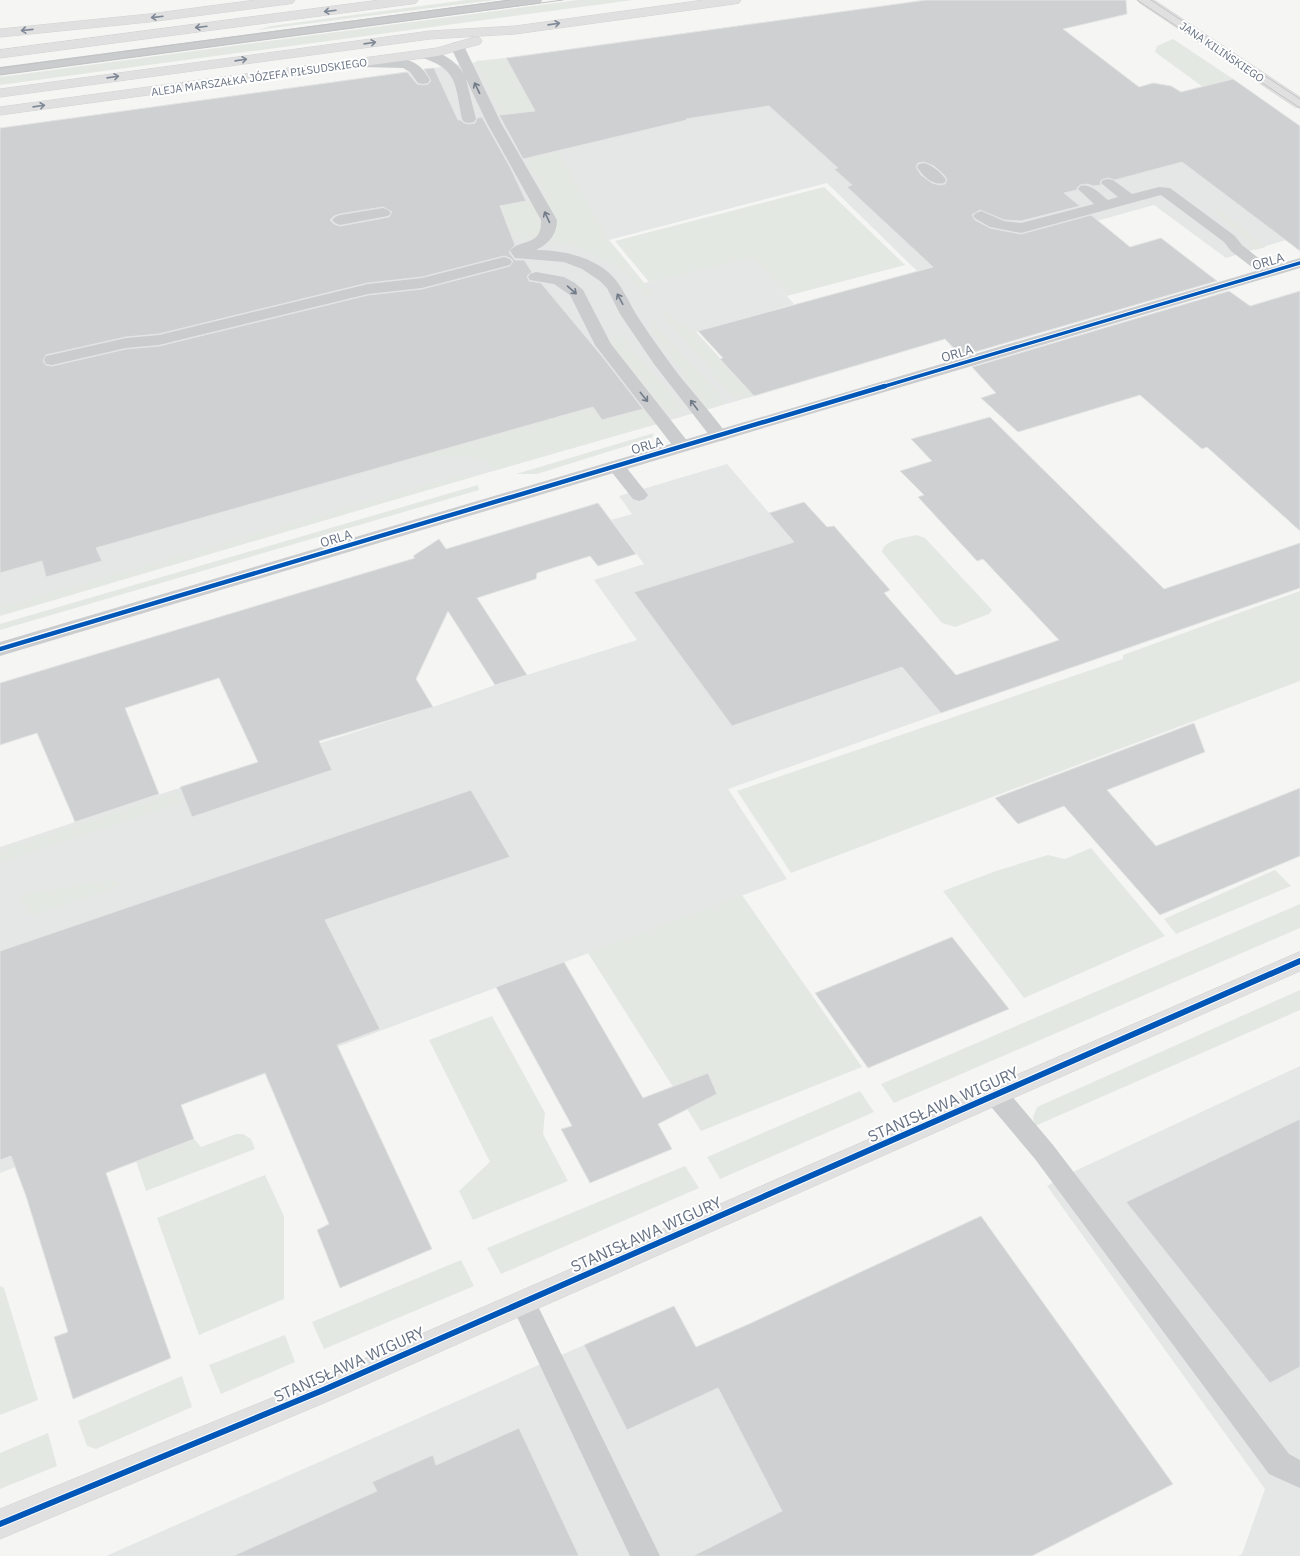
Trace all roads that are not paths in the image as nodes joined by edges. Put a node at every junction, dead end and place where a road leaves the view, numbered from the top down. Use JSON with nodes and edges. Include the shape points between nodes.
{"nodes":[{"id":1,"x":288,"y":0,"type":"edge"},
{"id":2,"x":411,"y":0,"type":"edge"},
{"id":3,"x":536,"y":0,"type":"edge"},
{"id":4,"x":734,"y":0,"type":"edge"},
{"id":5,"x":1145,"y":0,"type":"edge"},
{"id":6,"x":515,"y":30,"type":"junction"},
{"id":7,"x":0,"y":33,"type":"edge"},
{"id":8,"x":457,"y":46,"type":"junction"},
{"id":9,"x":0,"y":54,"type":"edge"},
{"id":10,"x":424,"y":54,"type":"junction"},
{"id":11,"x":361,"y":63,"type":"junction"},
{"id":12,"x":0,"y":71,"type":"edge"},
{"id":13,"x":423,"y":80,"type":"dead end"},
{"id":14,"x":0,"y":92,"type":"edge"},
{"id":15,"x":1300,"y":104,"type":"edge"},
{"id":16,"x":0,"y":111,"type":"edge"},
{"id":17,"x":469,"y":119,"type":"dead end"},
{"id":18,"x":924,"y":167,"type":"dead end"},
{"id":19,"x":938,"y":180,"type":"dead end"},
{"id":20,"x":1108,"y":183,"type":"dead end"},
{"id":21,"x":1085,"y":189,"type":"dead end"},
{"id":22,"x":1128,"y":199,"type":"junction"},
{"id":23,"x":1104,"y":205,"type":"junction"},
{"id":24,"x":383,"y":213,"type":"dead end"},
{"id":25,"x":981,"y":216,"type":"dead end"},
{"id":26,"x":340,"y":220,"type":"dead end"},
{"id":27,"x":504,"y":262,"type":"dead end"},
{"id":28,"x":1300,"y":263,"type":"edge"},
{"id":29,"x":1268,"y":272,"type":"junction"},
{"id":30,"x":536,"y":277,"type":"dead end"},
{"id":31,"x":52,"y":360,"type":"dead end"},
{"id":32,"x":719,"y":436,"type":"junction"},
{"id":33,"x":682,"y":446,"type":"junction"},
{"id":34,"x":616,"y":466,"type":"junction"},
{"id":35,"x":639,"y":494,"type":"dead end"},
{"id":36,"x":0,"y":649,"type":"edge"},
{"id":37,"x":1300,"y":961,"type":"edge"},
{"id":38,"x":996,"y":1095,"type":"junction"},
{"id":39,"x":523,"y":1302,"type":"junction"},
{"id":40,"x":1300,"y":1474,"type":"edge"},
{"id":41,"x":0,"y":1524,"type":"edge"},
{"id":42,"x":645,"y":1556,"type":"edge"}],
"edges":[{"from":1,"to":7,"type":"main road","one_way":true,"via":[[149,18]]},
{"from":2,"to":9,"type":"main road","one_way":true},
{"from":3,"to":12,"type":"lane"},
{"from":6,"to":4,"type":"main road","name":"ALEJA MARSZAŁKA JÓZEFA PIŁSUDSKIEGO","one_way":true},
{"from":5,"to":15,"type":"main road","name":"JANA KILIŃSKIEGO"},
{"from":6,"to":8,"type":"main road","name":"ALEJA MARSZAŁKA JÓZEFA PIŁSUDSKIEGO"},
{"from":14,"to":6,"type":"main road","name":"ALEJA MARSZAŁKA JÓZEFA PIŁSUDSKIEGO","one_way":true,"via":[[430,35]]},
{"from":8,"to":10,"type":"main road","name":"ALEJA MARSZAŁKA JÓZEFA PIŁSUDSKIEGO"},
{"from":32,"to":8,"type":"lane","one_way":true,"via":[[653,352],[607,278],[581,263],[566,258],[519,253],[547,235],[549,220],[494,123]]},
{"from":10,"to":11,"type":"main road","name":"ALEJA MARSZAŁKA JÓZEFA PIŁSUDSKIEGO"},
{"from":10,"to":17,"type":"lane","via":[[453,68]]},
{"from":11,"to":13,"type":"lane","via":[[399,63],[411,66]]},
{"from":16,"to":11,"type":"main road","name":"ALEJA MARSZAŁKA JÓZEFA PIŁSUDSKIEGO","one_way":true},
{"from":18,"to":19,"type":"lane"},
{"from":20,"to":22,"type":"lane"},
{"from":21,"to":23,"type":"lane"},
{"from":22,"to":23,"type":"lane"},
{"from":22,"to":29,"type":"lane","via":[[1165,191],[1230,239],[1236,248]]},
{"from":23,"to":25,"type":"lane","via":[[1020,228],[991,223]]},
{"from":24,"to":26,"type":"lane"},
{"from":27,"to":31,"type":"lane","via":[[422,283],[368,289],[159,340],[126,343]]},
{"from":28,"to":29,"type":"street","name":"ORLA"},
{"from":29,"to":32,"type":"street","name":"ORLA"},
{"from":30,"to":33,"type":"lane","one_way":true,"via":[[558,280],[577,293],[603,345]]},
{"from":32,"to":33,"type":"street","name":"ORLA"},
{"from":33,"to":34,"type":"street","name":"ORLA"},
{"from":34,"to":35,"type":"lane"},
{"from":34,"to":36,"type":"street","name":"ORLA"},
{"from":37,"to":38,"type":"main road","name":"STANISŁAWA WIGURY"},
{"from":38,"to":39,"type":"main road","name":"STANISŁAWA WIGURY"},
{"from":38,"to":40,"type":"lane","via":[[1044,1152],[1279,1464]]},
{"from":39,"to":41,"type":"main road","name":"STANISŁAWA WIGURY","via":[[321,1391]]},
{"from":39,"to":42,"type":"lane"}]}
